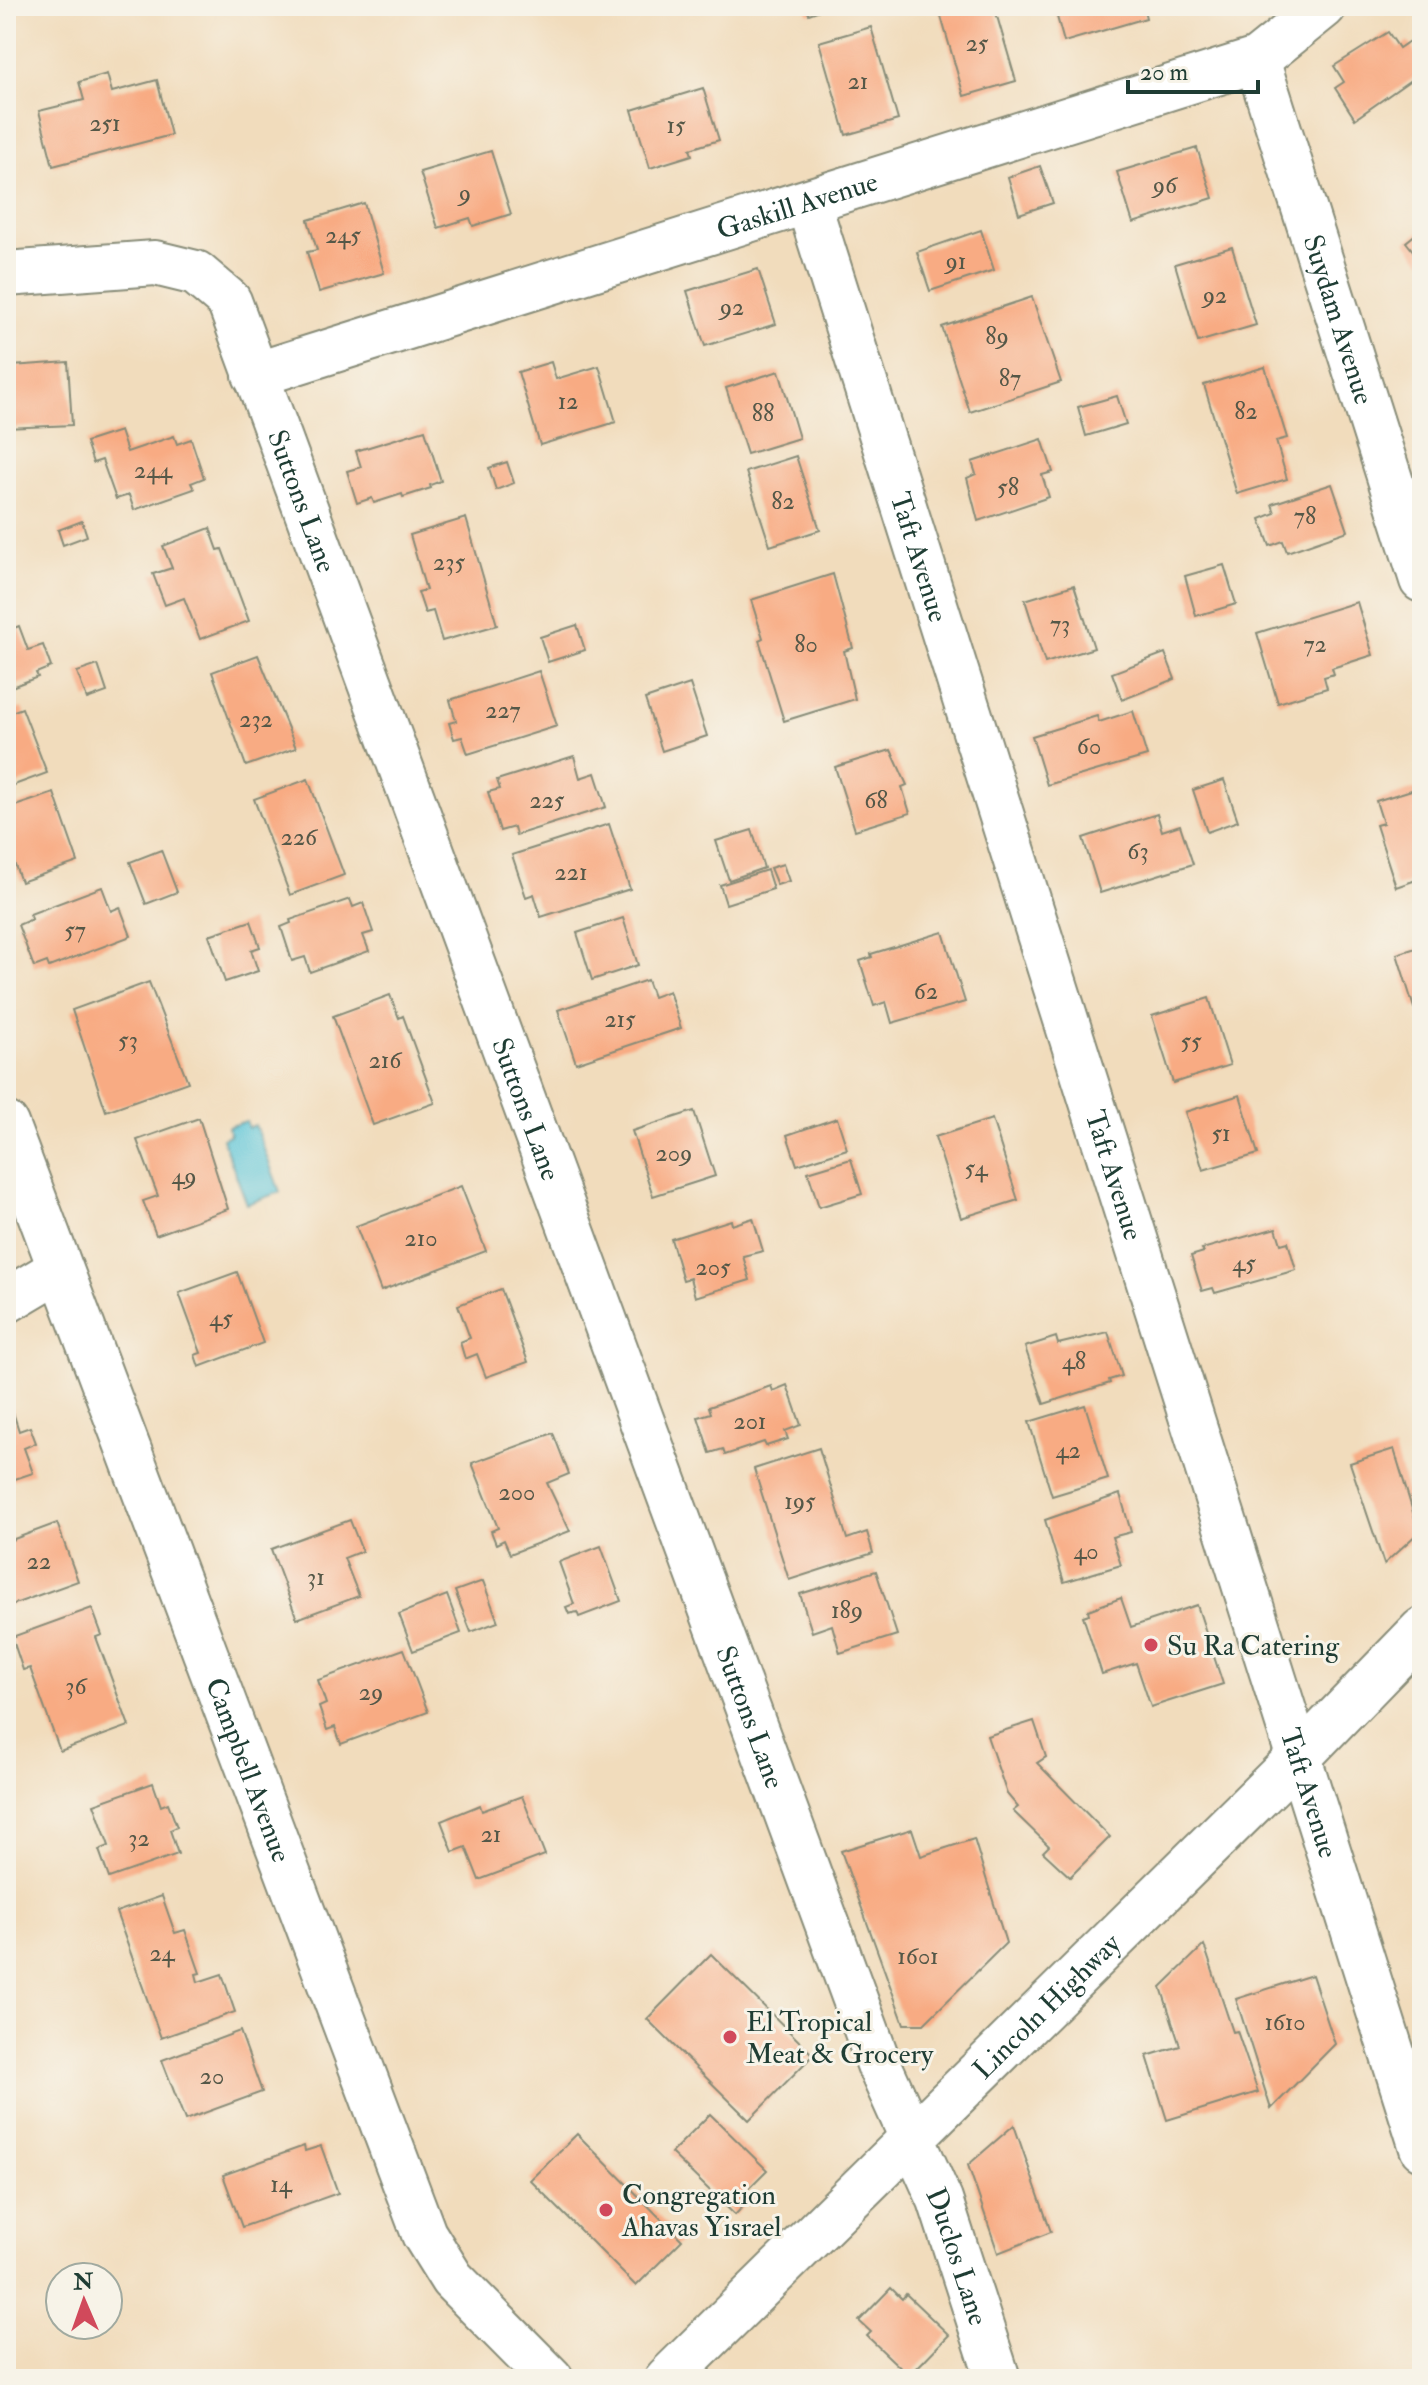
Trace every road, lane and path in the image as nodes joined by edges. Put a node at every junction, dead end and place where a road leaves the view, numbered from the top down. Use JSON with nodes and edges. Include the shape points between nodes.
{"nodes":[{"id":1,"x":1324,"y":6,"type":"edge"},
{"id":2,"x":1257,"y":60,"type":"junction"},
{"id":3,"x":808,"y":202,"type":"junction"},
{"id":4,"x":6,"y":274,"type":"edge"},
{"id":5,"x":255,"y":375,"type":"junction"},
{"id":6,"x":1422,"y":580,"type":"edge"},
{"id":7,"x":6,"y":1124,"type":"edge"},
{"id":8,"x":60,"y":1269,"type":"junction"},
{"id":9,"x":6,"y":1301,"type":"edge"},
{"id":10,"x":1422,"y":1630,"type":"edge"},
{"id":11,"x":1298,"y":1758,"type":"junction"},
{"id":12,"x":911,"y":2136,"type":"junction"},
{"id":13,"x":1422,"y":2148,"type":"edge"},
{"id":14,"x":551,"y":2379,"type":"edge"},
{"id":15,"x":667,"y":2379,"type":"edge"},
{"id":16,"x":998,"y":2379,"type":"edge"}],
"edges":[{"from":1,"to":2,"type":"street","name":"Gaskill Avenue"},
{"from":2,"to":3,"type":"street","name":"Gaskill Avenue"},
{"from":2,"to":6,"type":"street","name":"Suydam Avenue"},
{"from":3,"to":5,"type":"street","name":"Gaskill Avenue"},
{"from":3,"to":11,"type":"street","name":"Taft Avenue"},
{"from":4,"to":5,"type":"street","name":"Suttons Lane","via":[[155,263],[196,273],[229,301]]},
{"from":5,"to":12,"type":"street","name":"Suttons Lane","via":[[880,2067]]},
{"from":7,"to":8,"type":"street","name":"Campbell Avenue"},
{"from":8,"to":9,"type":"street"},
{"from":8,"to":14,"type":"street","name":"Campbell Avenue","via":[[424,2234],[452,2279]]},
{"from":10,"to":11,"type":"street","name":"Lincoln Highway"},
{"from":11,"to":12,"type":"street","name":"Lincoln Highway"},
{"from":11,"to":13,"type":"street","name":"Taft Avenue"},
{"from":12,"to":15,"type":"street","name":"Lincoln Highway"},
{"from":12,"to":16,"type":"street","name":"Duclos Lane","via":[[940,2200]]}]}
